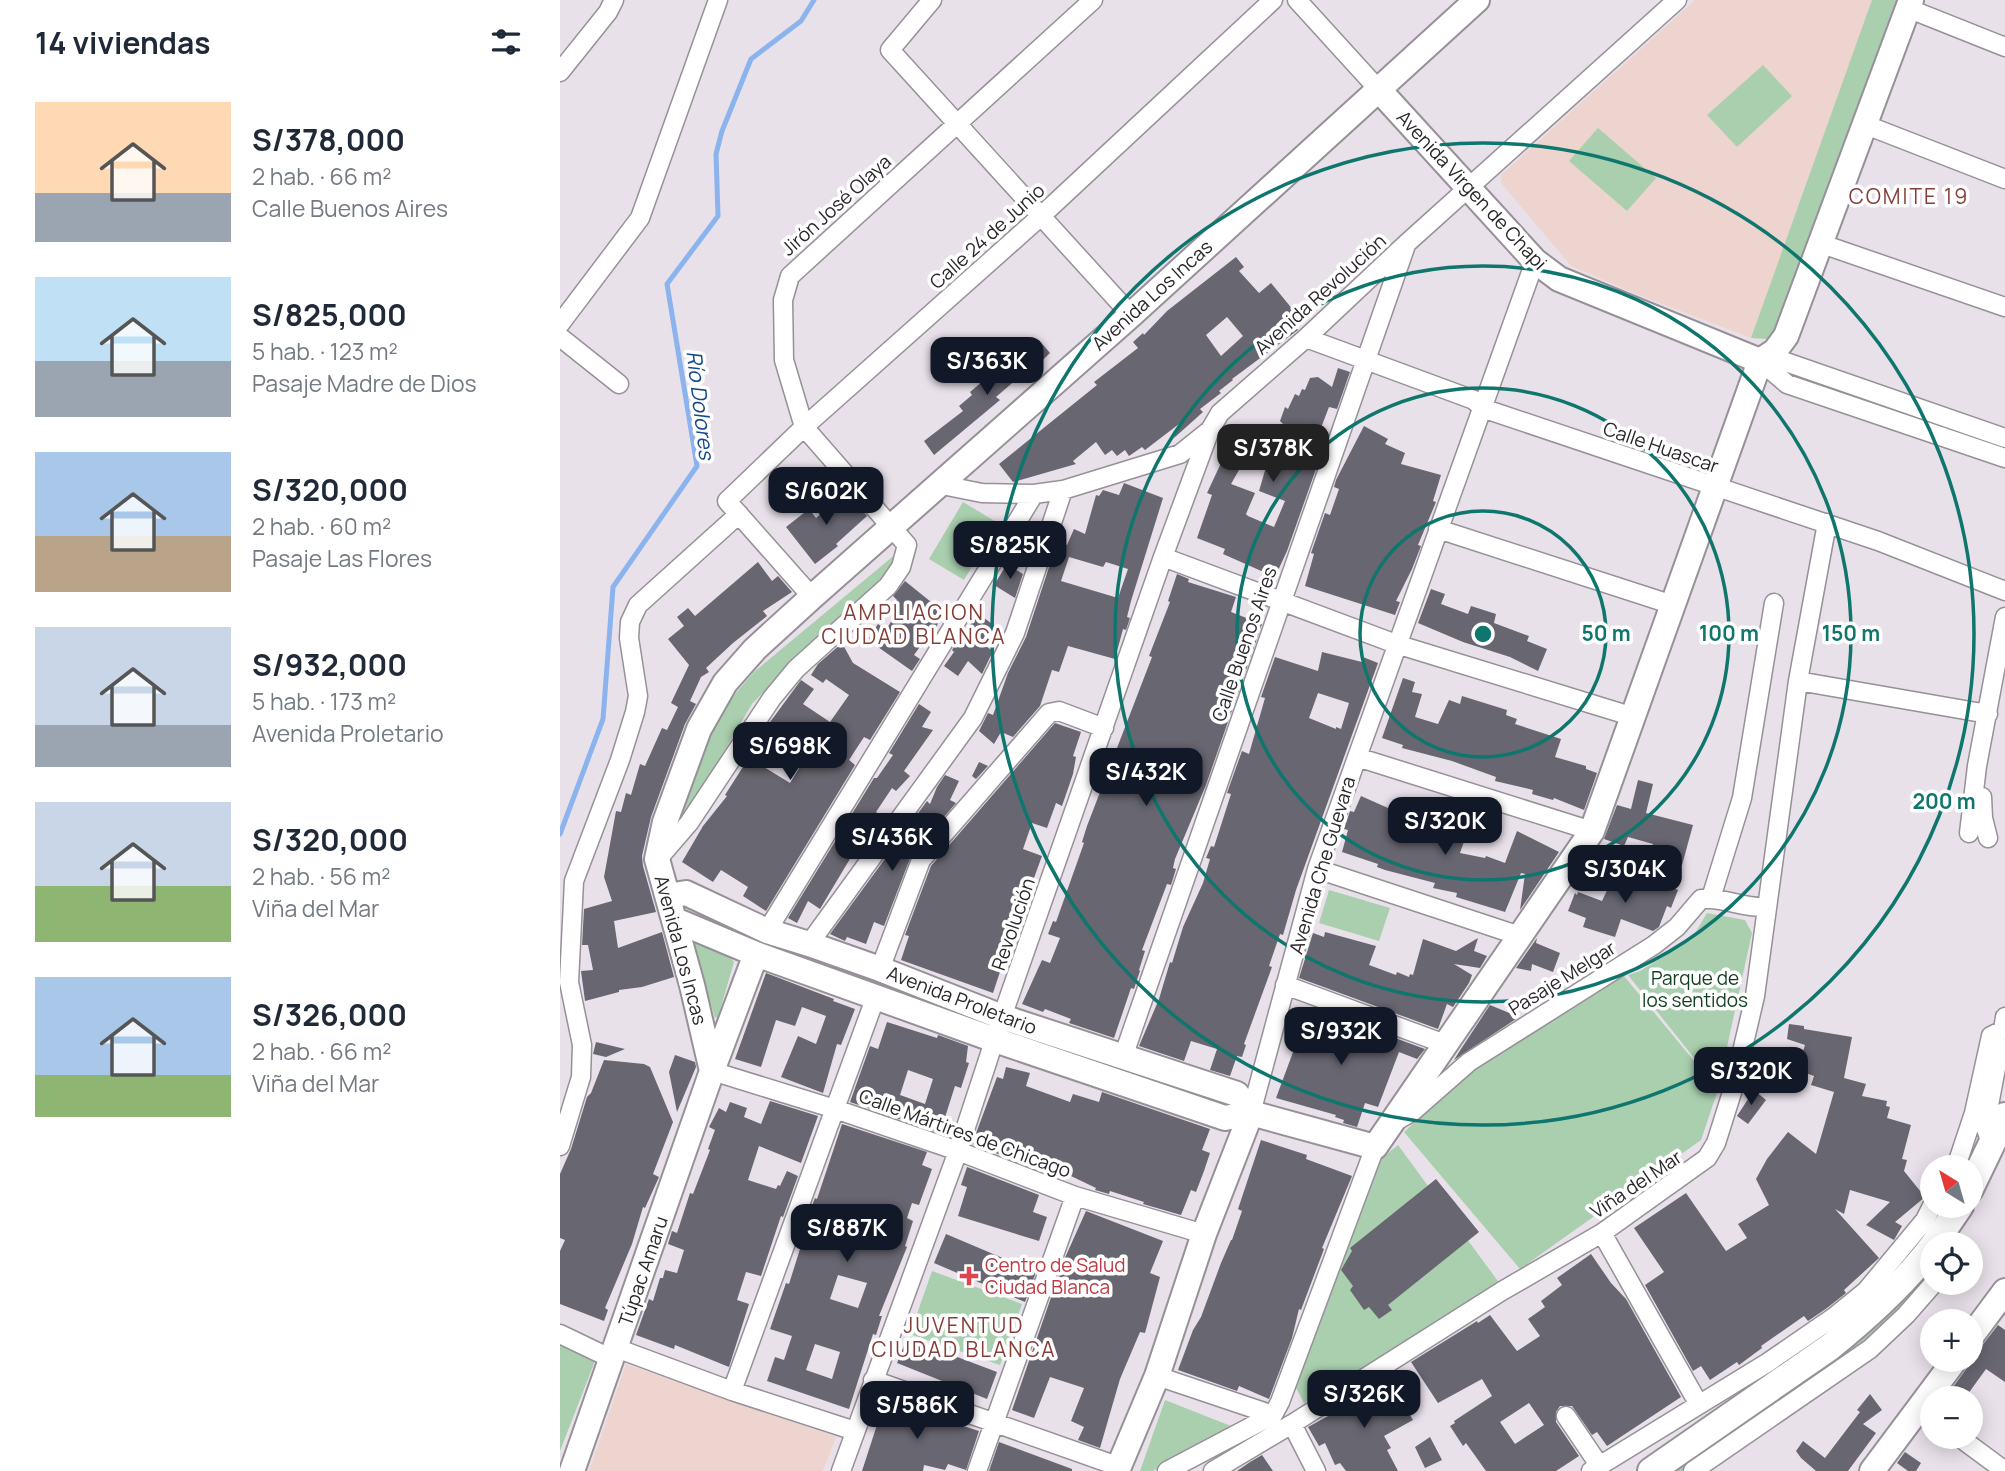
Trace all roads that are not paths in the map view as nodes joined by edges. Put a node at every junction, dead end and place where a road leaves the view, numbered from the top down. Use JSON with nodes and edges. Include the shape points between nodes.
{"nodes":[{"id":1,"x":614,"y":0,"type":"edge"},
{"id":2,"x":718,"y":0,"type":"edge"},
{"id":3,"x":932,"y":0,"type":"edge"},
{"id":4,"x":1093,"y":0,"type":"edge"},
{"id":5,"x":1273,"y":0,"type":"edge"},
{"id":6,"x":1297,"y":0,"type":"edge"},
{"id":7,"x":1477,"y":0,"type":"edge"},
{"id":8,"x":1677,"y":0,"type":"edge"},
{"id":9,"x":1909,"y":4,"type":"edge"},
{"id":10,"x":2005,"y":47,"type":"edge"},
{"id":11,"x":560,"y":72,"type":"edge"},
{"id":12,"x":1379,"y":90,"type":"junction"},
{"id":13,"x":956,"y":124,"type":"junction"},
{"id":14,"x":1866,"y":125,"type":"junction"},
{"id":15,"x":2005,"y":179,"type":"edge"},
{"id":16,"x":1469,"y":188,"type":"junction"},
{"id":17,"x":1040,"y":216,"type":"junction"},
{"id":18,"x":1406,"y":244,"type":"junction"},
{"id":19,"x":1822,"y":244,"type":"junction"},
{"id":20,"x":1535,"y":261,"type":"junction"},
{"id":21,"x":2005,"y":307,"type":"edge"},
{"id":22,"x":1131,"y":315,"type":"junction"},
{"id":23,"x":560,"y":324,"type":"edge"},
{"id":24,"x":560,"y":337,"type":"edge"},
{"id":25,"x":1306,"y":338,"type":"junction"},
{"id":26,"x":1367,"y":360,"type":"junction"},
{"id":27,"x":1760,"y":361,"type":"junction"},
{"id":28,"x":619,"y":384,"type":"dead end"},
{"id":29,"x":1482,"y":408,"type":"junction"},
{"id":30,"x":804,"y":427,"type":"junction"},
{"id":31,"x":1210,"y":430,"type":"junction"},
{"id":32,"x":2005,"y":438,"type":"edge"},
{"id":33,"x":2005,"y":458,"type":"edge"},
{"id":34,"x":937,"y":484,"type":"junction"},
{"id":35,"x":1714,"y":488,"type":"junction"},
{"id":36,"x":1063,"y":490,"type":"junction"},
{"id":37,"x":1034,"y":494,"type":"junction"},
{"id":38,"x":733,"y":507,"type":"junction"},
{"id":39,"x":1827,"y":523,"type":"junction"},
{"id":40,"x":892,"y":526,"type":"junction"},
{"id":41,"x":1438,"y":529,"type":"junction"},
{"id":42,"x":1163,"y":557,"type":"junction"},
{"id":43,"x":2005,"y":591,"type":"edge"},
{"id":44,"x":812,"y":597,"type":"junction"},
{"id":45,"x":1281,"y":601,"type":"junction"},
{"id":46,"x":1773,"y":603,"type":"dead end"},
{"id":47,"x":1673,"y":605,"type":"junction"},
{"id":48,"x":2005,"y":617,"type":"edge"},
{"id":49,"x":1396,"y":644,"type":"junction"},
{"id":50,"x":1798,"y":681,"type":"junction"},
{"id":51,"x":1988,"y":714,"type":"junction"},
{"id":52,"x":1634,"y":717,"type":"junction"},
{"id":53,"x":1104,"y":728,"type":"junction"},
{"id":54,"x":1357,"y":757,"type":"junction"},
{"id":55,"x":1977,"y":766,"type":"junction"},
{"id":56,"x":1592,"y":831,"type":"junction"},
{"id":57,"x":1969,"y":833,"type":"dead end"},
{"id":58,"x":1988,"y":838,"type":"dead end"},
{"id":59,"x":657,"y":859,"type":"junction"},
{"id":60,"x":1317,"y":869,"type":"junction"},
{"id":61,"x":667,"y":896,"type":"junction"},
{"id":62,"x":1711,"y":898,"type":"junction"},
{"id":63,"x":1767,"y":907,"type":"junction"},
{"id":64,"x":675,"y":920,"type":"junction"},
{"id":65,"x":767,"y":931,"type":"junction"},
{"id":66,"x":1520,"y":936,"type":"junction"},
{"id":67,"x":809,"y":944,"type":"junction"},
{"id":68,"x":756,"y":954,"type":"junction"},
{"id":69,"x":880,"y":969,"type":"junction"},
{"id":70,"x":1285,"y":985,"type":"junction"},
{"id":71,"x":876,"y":996,"type":"junction"},
{"id":72,"x":2004,"y":1023,"type":"edge"},
{"id":73,"x":999,"y":1029,"type":"junction"},
{"id":74,"x":1445,"y":1044,"type":"junction"},
{"id":75,"x":1123,"y":1057,"type":"junction"},
{"id":76,"x":712,"y":1071,"type":"junction"},
{"id":77,"x":835,"y":1108,"type":"junction"},
{"id":78,"x":1251,"y":1113,"type":"junction"},
{"id":79,"x":2005,"y":1116,"type":"edge"},
{"id":80,"x":1380,"y":1137,"type":"junction"},
{"id":81,"x":560,"y":1146,"type":"edge"},
{"id":82,"x":1992,"y":1146,"type":"junction"},
{"id":83,"x":958,"y":1151,"type":"junction"},
{"id":84,"x":1960,"y":1155,"type":"edge"},
{"id":85,"x":1983,"y":1164,"type":"edge"},
{"id":86,"x":1075,"y":1196,"type":"junction"},
{"id":87,"x":1934,"y":1229,"type":"edge"},
{"id":88,"x":1602,"y":1233,"type":"junction"},
{"id":89,"x":1203,"y":1234,"type":"junction"},
{"id":90,"x":1924,"y":1295,"type":"edge"},
{"id":91,"x":2000,"y":1306,"type":"edge"},
{"id":92,"x":1983,"y":1324,"type":"edge"},
{"id":93,"x":560,"y":1334,"type":"edge"},
{"id":94,"x":614,"y":1354,"type":"junction"},
{"id":95,"x":1773,"y":1373,"type":"junction"},
{"id":96,"x":1157,"y":1376,"type":"junction"},
{"id":97,"x":873,"y":1380,"type":"junction"},
{"id":98,"x":732,"y":1391,"type":"junction"},
{"id":99,"x":1698,"y":1404,"type":"junction"},
{"id":100,"x":1273,"y":1415,"type":"junction"},
{"id":101,"x":1566,"y":1416,"type":"dead end"},
{"id":102,"x":1920,"y":1419,"type":"edge"},
{"id":103,"x":995,"y":1422,"type":"junction"},
{"id":104,"x":1292,"y":1424,"type":"junction"},
{"id":105,"x":855,"y":1431,"type":"junction"},
{"id":106,"x":1975,"y":1449,"type":"edge"},
{"id":107,"x":1595,"y":1468,"type":"edge"},
{"id":108,"x":1119,"y":1469,"type":"edge"},
{"id":109,"x":1654,"y":1470,"type":"edge"},
{"id":110,"x":572,"y":1471,"type":"edge"},
{"id":111,"x":841,"y":1471,"type":"edge"},
{"id":112,"x":977,"y":1471,"type":"edge"},
{"id":113,"x":1167,"y":1471,"type":"edge"},
{"id":114,"x":1213,"y":1471,"type":"edge"},
{"id":115,"x":1316,"y":1471,"type":"edge"},
{"id":116,"x":1693,"y":1471,"type":"edge"},
{"id":117,"x":1872,"y":1471,"type":"edge"},
{"id":118,"x":2005,"y":1471,"type":"edge"}],
"edges":[{"from":1,"to":11,"type":"street"},
{"from":2,"to":23,"type":"street","via":[[640,218]]},
{"from":3,"to":13,"type":"street","via":[[890,50]]},
{"from":4,"to":13,"type":"street","name":"Jirón José Olaya"},
{"from":5,"to":17,"type":"street","name":"Calle 24 de Junio"},
{"from":6,"to":12,"type":"street","name":"Avenida Virgen de Chapi"},
{"from":7,"to":12,"type":"street","name":"Avenida Los Incas"},
{"from":8,"to":16,"type":"street","name":"Avenida Revolución"},
{"from":9,"to":10,"type":"street"},
{"from":9,"to":14,"type":"street"},
{"from":12,"to":16,"type":"street","name":"Avenida Virgen de Chapi"},
{"from":12,"to":22,"type":"street","name":"Avenida Los Incas"},
{"from":13,"to":17,"type":"street"},
{"from":13,"to":30,"type":"street","name":"Jirón José Olaya","via":[[790,276],[783,300],[784,360]]},
{"from":14,"to":15,"type":"street"},
{"from":14,"to":19,"type":"street"},
{"from":16,"to":18,"type":"street","name":"Avenida Revolución"},
{"from":16,"to":20,"type":"street","name":"Avenida Virgen de Chapi"},
{"from":17,"to":22,"type":"street"},
{"from":17,"to":30,"type":"street","name":"Calle 24 de Junio"},
{"from":18,"to":25,"type":"street","name":"Avenida Revolución"},
{"from":18,"to":26,"type":"street","name":"Calle Buenos Aires"},
{"from":19,"to":21,"type":"street"},
{"from":19,"to":27,"type":"street","via":[[1786,336]]},
{"from":20,"to":27,"type":"street","name":"Avenida Virgen de Chapi","via":[[1559,279]]},
{"from":20,"to":29,"type":"street","name":"Avenida Che Guevara"},
{"from":22,"to":34,"type":"street","name":"Avenida Los Incas"},
{"from":24,"to":28,"type":"street"},
{"from":25,"to":26,"type":"street","name":"Calle Huascar"},
{"from":25,"to":31,"type":"street","name":"Avenida Revolución","via":[[1220,413]]},
{"from":26,"to":29,"type":"street","name":"Calle Huascar","via":[[1474,400]]},
{"from":26,"to":45,"type":"street","name":"Calle Buenos Aires"},
{"from":27,"to":32,"type":"street","name":"Avenida Virgen de Chapi","via":[[1783,361]]},
{"from":27,"to":33,"type":"street","name":"Avenida Virgen de Chapi","via":[[1787,384]]},
{"from":27,"to":35,"type":"street"},
{"from":29,"to":35,"type":"street","name":"Calle Huascar"},
{"from":29,"to":41,"type":"street","name":"Avenida Che Guevara"},
{"from":30,"to":38,"type":"street","name":"Calle 24 de Junio"},
{"from":30,"to":40,"type":"street","name":"Jirón José Olaya"},
{"from":31,"to":36,"type":"street","name":"Avenida Revolución","via":[[1180,454]]},
{"from":31,"to":42,"type":"street","name":"Revolución"},
{"from":34,"to":37,"type":"street","name":"Avenida Revolución","via":[[982,493]]},
{"from":34,"to":40,"type":"street","name":"Avenida Los Incas"},
{"from":35,"to":39,"type":"street","name":"Calle Huascar"},
{"from":35,"to":47,"type":"street"},
{"from":36,"to":37,"type":"street","name":"Avenida Revolución"},
{"from":36,"to":67,"type":"street","via":[[1015,633],[973,718]]},
{"from":37,"to":65,"type":"street"},
{"from":38,"to":44,"type":"street"},
{"from":38,"to":81,"type":"street","name":"Calle 24 de Junio","via":[[638,605],[630,622],[638,696],[635,712],[573,881],[569,982],[582,1045],[581,1077]]},
{"from":39,"to":43,"type":"street","name":"Calle Huascar"},
{"from":39,"to":50,"type":"street","name":"Viña del Mar"},
{"from":40,"to":44,"type":"street","name":"Avenida Los Incas"},
{"from":40,"to":59,"type":"street","name":"Jirón José Olaya","via":[[907,545],[901,567],[888,586],[796,669],[689,823]]},
{"from":41,"to":47,"type":"street"},
{"from":41,"to":49,"type":"street","name":"Avenida Che Guevara"},
{"from":42,"to":45,"type":"street"},
{"from":42,"to":53,"type":"street","name":"Revolución"},
{"from":44,"to":59,"type":"street","name":"Avenida Los Incas","via":[[725,683],[699,729],[665,822]]},
{"from":45,"to":49,"type":"street"},
{"from":45,"to":75,"type":"street","name":"Calle Buenos Aires"},
{"from":46,"to":62,"type":"street","via":[[1742,798]]},
{"from":47,"to":52,"type":"street"},
{"from":48,"to":51,"type":"street"},
{"from":49,"to":52,"type":"street"},
{"from":49,"to":54,"type":"street","name":"Avenida Che Guevara"},
{"from":50,"to":51,"type":"street"},
{"from":50,"to":63,"type":"street","name":"Viña del Mar"},
{"from":51,"to":55,"type":"street"},
{"from":52,"to":56,"type":"street"},
{"from":53,"to":69,"type":"street","via":[[1059,711],[1049,713],[921,860]]},
{"from":53,"to":73,"type":"street","name":"Revolución"},
{"from":54,"to":56,"type":"street"},
{"from":54,"to":60,"type":"street","name":"Avenida Che Guevara"},
{"from":55,"to":57,"type":"street"},
{"from":55,"to":58,"type":"street"},
{"from":56,"to":66,"type":"street"},
{"from":59,"to":61,"type":"street","name":"Avenida Los Incas"},
{"from":60,"to":66,"type":"street"},
{"from":60,"to":70,"type":"street","name":"Avenida Che Guevara"},
{"from":61,"to":64,"type":"street","name":"Avenida Los Incas"},
{"from":61,"to":65,"type":"street","name":"Avenida Proletario","via":[[687,893]]},
{"from":62,"to":63,"type":"street"},
{"from":62,"to":80,"type":"street","name":"Pasaje Melgar","via":[[1701,899],[1654,945],[1469,1062]]},
{"from":63,"to":88,"type":"street","name":"Viña del Mar","via":[[1755,996],[1716,1143],[1700,1165]]},
{"from":64,"to":68,"type":"street","name":"Avenida Proletario"},
{"from":64,"to":76,"type":"street","name":"Avenida Los Incas"},
{"from":65,"to":67,"type":"street","name":"Avenida Proletario"},
{"from":66,"to":74,"type":"street"},
{"from":67,"to":69,"type":"street","name":"Avenida Proletario"},
{"from":68,"to":71,"type":"street","name":"Avenida Proletario"},
{"from":68,"to":76,"type":"street","name":"Túpac Amaru"},
{"from":69,"to":73,"type":"street","name":"Avenida Proletario"},
{"from":70,"to":74,"type":"street"},
{"from":70,"to":78,"type":"street","name":"Avenida Che Guevara"},
{"from":71,"to":73,"type":"street","name":"Avenida Proletario"},
{"from":71,"to":77,"type":"street"},
{"from":72,"to":82,"type":"street","via":[[1984,1126]]},
{"from":72,"to":84,"type":"street","via":[[1991,1036]]},
{"from":73,"to":75,"type":"street","name":"Avenida Proletario"},
{"from":73,"to":78,"type":"street","name":"Avenida Proletario","via":[[1225,1118]]},
{"from":73,"to":83,"type":"street","name":"Revolución"},
{"from":74,"to":80,"type":"street"},
{"from":75,"to":78,"type":"street","name":"Avenida Proletario","via":[[1237,1094]]},
{"from":76,"to":77,"type":"street","name":"Calle Mártires de Chicago"},
{"from":76,"to":94,"type":"street","name":"Túpac Amaru"},
{"from":77,"to":83,"type":"street","name":"Calle Mártires de Chicago"},
{"from":77,"to":98,"type":"street"},
{"from":78,"to":80,"type":"street","name":"Avenida Proletario"},
{"from":78,"to":89,"type":"street","name":"Avenida Che Guevara"},
{"from":79,"to":82,"type":"main road"},
{"from":80,"to":100,"type":"street"},
{"from":82,"to":85,"type":"main road"},
{"from":83,"to":86,"type":"street","name":"Calle Mártires de Chicago"},
{"from":83,"to":97,"type":"street","name":"Revolución"},
{"from":86,"to":89,"type":"street","name":"Calle Mártires de Chicago"},
{"from":86,"to":103,"type":"street"},
{"from":87,"to":95,"type":"main road","via":[[1829,1347]]},
{"from":88,"to":99,"type":"street"},
{"from":88,"to":104,"type":"street","name":"Viña del Mar"},
{"from":89,"to":96,"type":"street","name":"Avenida Che Guevara"},
{"from":90,"to":116,"type":"street","via":[[1870,1349]]},
{"from":91,"to":92,"type":"street"},
{"from":93,"to":94,"type":"street"},
{"from":94,"to":98,"type":"street"},
{"from":94,"to":110,"type":"street","name":"Túpac Amaru"},
{"from":95,"to":99,"type":"street"},
{"from":95,"to":109,"type":"main road"},
{"from":96,"to":100,"type":"street"},
{"from":96,"to":108,"type":"street","name":"Avenida Che Guevara"},
{"from":97,"to":103,"type":"street"},
{"from":97,"to":105,"type":"street","name":"Revolución"},
{"from":98,"to":105,"type":"street"},
{"from":99,"to":107,"type":"street"},
{"from":100,"to":113,"type":"street"},
{"from":101,"to":107,"type":"street"},
{"from":102,"to":117,"type":"street"},
{"from":103,"to":108,"type":"street"},
{"from":103,"to":112,"type":"street"},
{"from":104,"to":114,"type":"street","name":"Viña del Mar"},
{"from":104,"to":115,"type":"street"},
{"from":105,"to":111,"type":"street","name":"Revolución"},
{"from":106,"to":118,"type":"street"}]}
